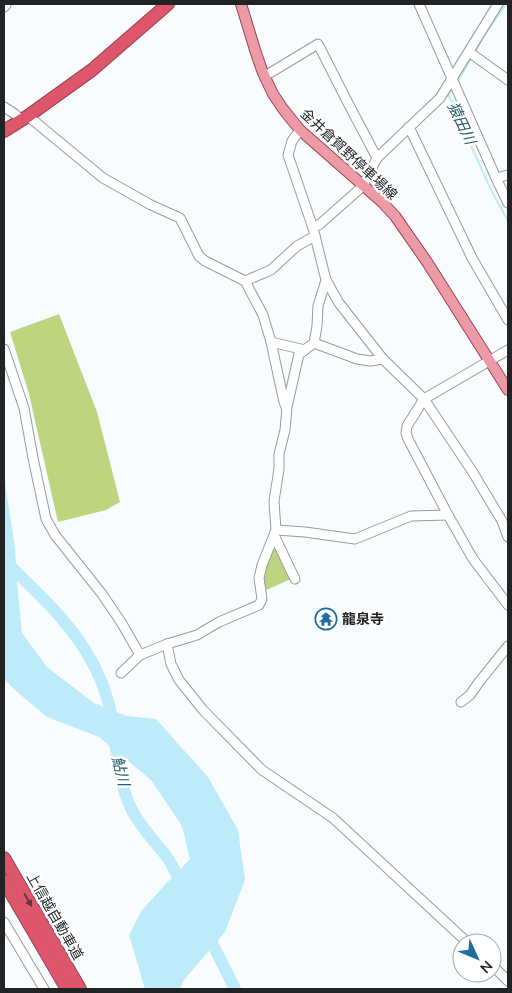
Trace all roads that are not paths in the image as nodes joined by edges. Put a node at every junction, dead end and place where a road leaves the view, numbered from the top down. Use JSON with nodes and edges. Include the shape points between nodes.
{"nodes":[{"id":1,"x":168,"y":4,"type":"edge"},
{"id":2,"x":241,"y":4,"type":"edge"},
{"id":3,"x":419,"y":4,"type":"edge"},
{"id":4,"x":498,"y":4,"type":"edge"},
{"id":5,"x":470,"y":53,"type":"junction"},
{"id":6,"x":265,"y":76,"type":"junction"},
{"id":7,"x":453,"y":80,"type":"junction"},
{"id":8,"x":508,"y":80,"type":"edge"},
{"id":9,"x":4,"y":107,"type":"edge"},
{"id":10,"x":24,"y":118,"type":"junction"},
{"id":11,"x":409,"y":127,"type":"junction"},
{"id":12,"x":300,"y":130,"type":"junction"},
{"id":13,"x":4,"y":131,"type":"edge"},
{"id":14,"x":377,"y":158,"type":"junction"},
{"id":15,"x":508,"y":175,"type":"edge"},
{"id":16,"x":496,"y":178,"type":"junction"},
{"id":17,"x":363,"y":186,"type":"junction"},
{"id":18,"x":508,"y":203,"type":"edge"},
{"id":19,"x":314,"y":232,"type":"junction"},
{"id":20,"x":326,"y":280,"type":"junction"},
{"id":21,"x":245,"y":281,"type":"junction"},
{"id":22,"x":508,"y":320,"type":"edge"},
{"id":23,"x":271,"y":342,"type":"junction"},
{"id":24,"x":314,"y":343,"type":"junction"},
{"id":25,"x":4,"y":349,"type":"edge"},
{"id":26,"x":305,"y":350,"type":"junction"},
{"id":27,"x":508,"y":350,"type":"edge"},
{"id":28,"x":383,"y":359,"type":"junction"},
{"id":29,"x":490,"y":361,"type":"junction"},
{"id":30,"x":508,"y":390,"type":"edge"},
{"id":31,"x":424,"y":400,"type":"junction"},
{"id":32,"x":287,"y":407,"type":"junction"},
{"id":33,"x":448,"y":515,"type":"junction"},
{"id":34,"x":275,"y":532,"type":"junction"},
{"id":35,"x":508,"y":536,"type":"edge"},
{"id":36,"x":295,"y":579,"type":"dead end"},
{"id":37,"x":508,"y":605,"type":"edge"},
{"id":38,"x":167,"y":644,"type":"junction"},
{"id":39,"x":508,"y":646,"type":"edge"},
{"id":40,"x":140,"y":655,"type":"junction"},
{"id":41,"x":121,"y":673,"type":"dead end"},
{"id":42,"x":461,"y":702,"type":"dead end"},
{"id":43,"x":4,"y":858,"type":"edge"},
{"id":44,"x":4,"y":881,"type":"edge"},
{"id":45,"x":4,"y":922,"type":"edge"},
{"id":46,"x":7,"y":933,"type":"edge"},
{"id":47,"x":457,"y":933,"type":"edge"},
{"id":48,"x":44,"y":989,"type":"edge"},
{"id":49,"x":66,"y":989,"type":"edge"},
{"id":50,"x":80,"y":989,"type":"edge"}],
"edges":[{"from":1,"to":10,"type":"highway","via":[[92,70]]},
{"from":2,"to":6,"type":"main road","name":"金井倉賀野停車場線"},
{"from":3,"to":7,"type":"street"},
{"from":4,"to":5,"type":"street"},
{"from":5,"to":7,"type":"street"},
{"from":5,"to":8,"type":"street"},
{"from":6,"to":12,"type":"main road","name":"金井倉賀野停車場線","via":[[273,94]]},
{"from":6,"to":14,"type":"street","via":[[318,44]]},
{"from":7,"to":11,"type":"street","via":[[440,98]]},
{"from":7,"to":16,"type":"street"},
{"from":9,"to":10,"type":"street"},
{"from":10,"to":13,"type":"highway"},
{"from":10,"to":21,"type":"street","via":[[103,178],[180,218],[199,256]]},
{"from":11,"to":14,"type":"street"},
{"from":11,"to":22,"type":"street","via":[[472,258]]},
{"from":12,"to":17,"type":"main road","name":"金井倉賀野停車場線"},
{"from":12,"to":19,"type":"street","via":[[288,155]]},
{"from":14,"to":17,"type":"street"},
{"from":15,"to":16,"type":"street"},
{"from":16,"to":18,"type":"street"},
{"from":17,"to":19,"type":"street"},
{"from":17,"to":29,"type":"main road","name":"金井倉賀野停車場線","via":[[395,216]]},
{"from":19,"to":20,"type":"street"},
{"from":19,"to":21,"type":"street","via":[[271,270]]},
{"from":20,"to":24,"type":"street","via":[[318,306]]},
{"from":20,"to":28,"type":"street","via":[[339,303]]},
{"from":21,"to":23,"type":"street","via":[[263,315]]},
{"from":23,"to":26,"type":"street"},
{"from":23,"to":32,"type":"street"},
{"from":24,"to":26,"type":"street"},
{"from":24,"to":28,"type":"street","via":[[356,359]]},
{"from":25,"to":40,"type":"street","via":[[24,408],[46,520],[102,594]]},
{"from":26,"to":32,"type":"street","via":[[299,354]]},
{"from":27,"to":29,"type":"street"},
{"from":28,"to":31,"type":"street"},
{"from":29,"to":30,"type":"main road","name":"金井倉賀野停車場線"},
{"from":29,"to":31,"type":"street"},
{"from":31,"to":33,"type":"street","via":[[406,433]]},
{"from":31,"to":35,"type":"street","via":[[472,471]]},
{"from":32,"to":34,"type":"street","via":[[274,501]]},
{"from":33,"to":34,"type":"street","via":[[411,516],[355,540],[305,532]]},
{"from":33,"to":37,"type":"street","via":[[473,559]]},
{"from":34,"to":36,"type":"street"},
{"from":34,"to":38,"type":"street","via":[[258,578],[262,599],[259,605],[196,635]]},
{"from":38,"to":40,"type":"street"},
{"from":38,"to":47,"type":"street","via":[[171,664],[180,680],[203,710],[262,770],[333,818]]},
{"from":39,"to":42,"type":"street"},
{"from":40,"to":41,"type":"street"},
{"from":43,"to":50,"type":"highway","name":"上信越自動車道","one_way":true},
{"from":44,"to":49,"type":"highway","name":"上信越自動車道"},
{"from":45,"to":46,"type":"street"},
{"from":46,"to":48,"type":"street"}]}
